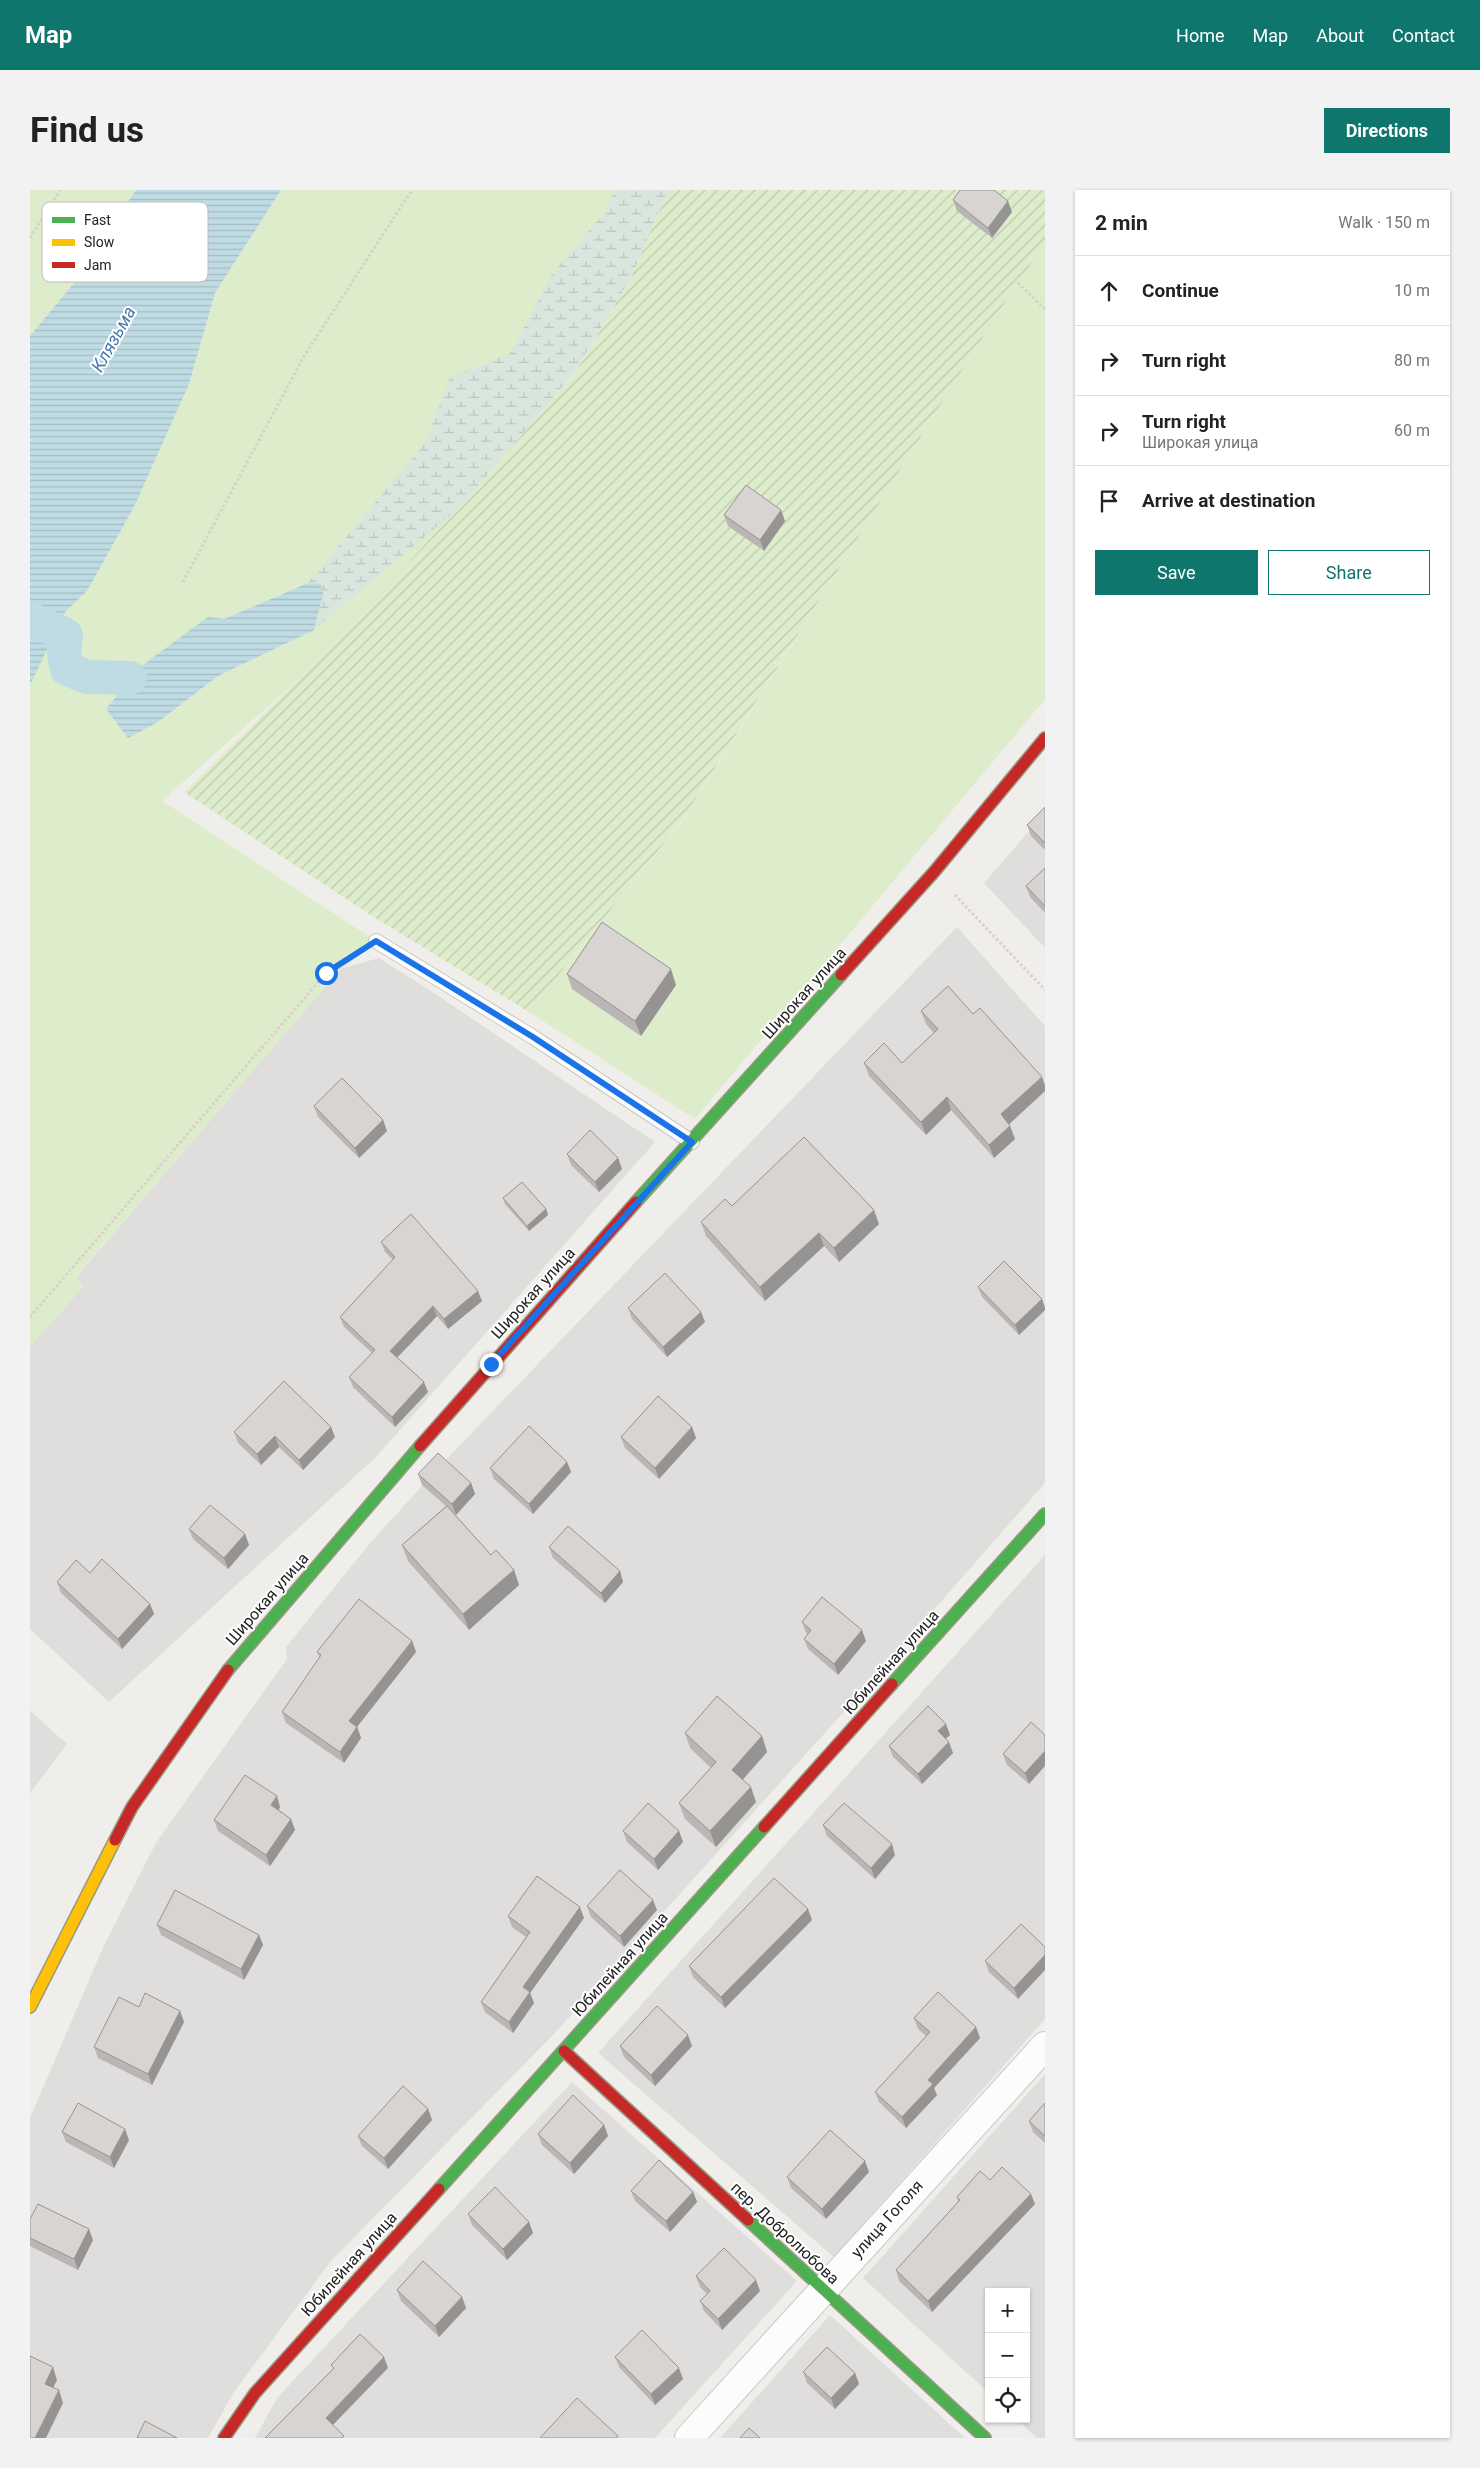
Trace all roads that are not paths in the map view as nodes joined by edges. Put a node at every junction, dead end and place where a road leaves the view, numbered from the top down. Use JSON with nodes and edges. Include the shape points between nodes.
{"nodes":[{"id":1,"x":1045,"y":738,"type":"edge"},
{"id":2,"x":376,"y":941,"type":"road end"},
{"id":3,"x":692,"y":1142,"type":"junction"},
{"id":4,"x":1045,"y":1514,"type":"edge"},
{"id":5,"x":30,"y":2007,"type":"edge"},
{"id":6,"x":1045,"y":2046,"type":"edge"},
{"id":7,"x":564,"y":2051,"type":"junction"},
{"id":8,"x":822,"y":2290,"type":"junction"},
{"id":9,"x":224,"y":2438,"type":"edge"},
{"id":10,"x":689,"y":2438,"type":"edge"},
{"id":11,"x":984,"y":2438,"type":"edge"}],
"edges":[{"from":1,"to":3,"type":"street","name":"Широкая улица","via":[[934,872]]},
{"from":2,"to":3,"type":"lane","via":[[533,1037]]},
{"from":3,"to":5,"type":"street","name":"Широкая улица","via":[[491,1364],[232,1664],[132,1807]]},
{"from":4,"to":7,"type":"street","name":"Юбилейная улица"},
{"from":6,"to":8,"type":"street","name":"улица Гоголя"},
{"from":7,"to":8,"type":"street","name":"пер. Добролюбова"},
{"from":7,"to":9,"type":"street","name":"Юбилейная улица","via":[[255,2393]]},
{"from":8,"to":10,"type":"street","name":"улица Гоголя"},
{"from":8,"to":11,"type":"street","name":"пер. Добролюбова"}]}
